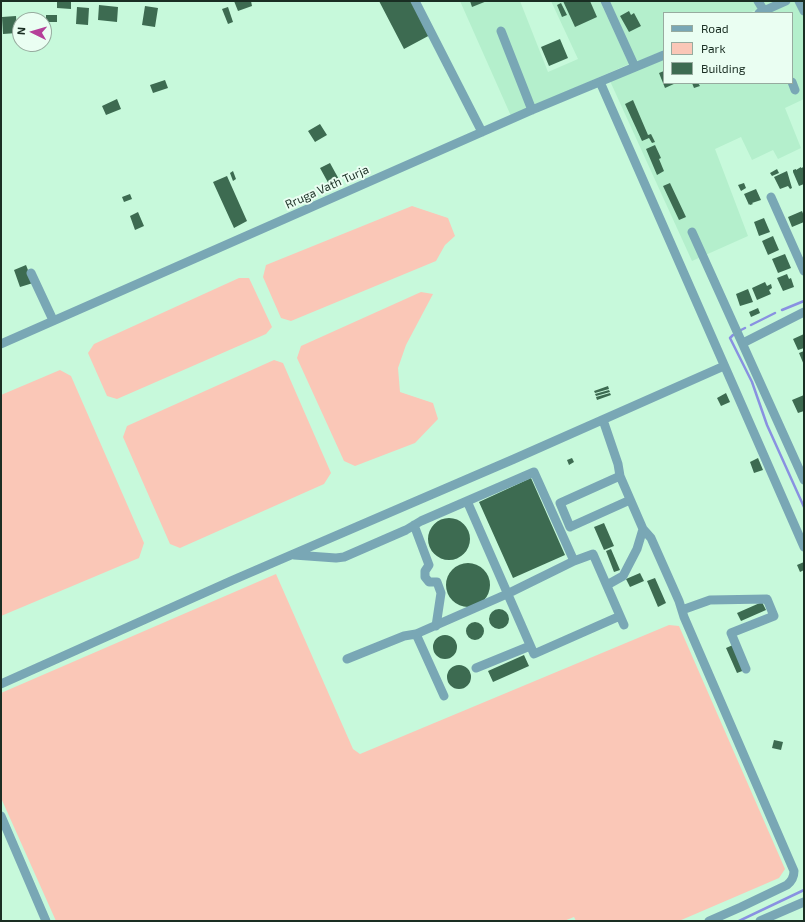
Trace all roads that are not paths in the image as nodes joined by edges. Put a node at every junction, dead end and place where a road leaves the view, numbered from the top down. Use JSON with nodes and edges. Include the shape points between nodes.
{"nodes":[{"id":1,"x":415,"y":1,"type":"edge"},
{"id":2,"x":605,"y":1,"type":"edge"},
{"id":3,"x":758,"y":1,"type":"edge"},
{"id":4,"x":786,"y":1,"type":"edge"},
{"id":5,"x":800,"y":1,"type":"edge"},
{"id":6,"x":804,"y":11,"type":"edge"},
{"id":7,"x":761,"y":12,"type":"edge"},
{"id":8,"x":501,"y":31,"type":"dead end"},
{"id":9,"x":663,"y":55,"type":"edge"},
{"id":10,"x":635,"y":67,"type":"junction"},
{"id":11,"x":600,"y":82,"type":"junction"},
{"id":12,"x":532,"y":110,"type":"junction"},
{"id":13,"x":482,"y":132,"type":"junction"},
{"id":14,"x":771,"y":197,"type":"dead end"},
{"id":15,"x":692,"y":232,"type":"dead end"},
{"id":16,"x":804,"y":271,"type":"edge"},
{"id":17,"x":31,"y":273,"type":"dead end"},
{"id":18,"x":804,"y":312,"type":"edge"},
{"id":19,"x":53,"y":320,"type":"junction"},
{"id":20,"x":3,"y":340,"type":"edge"},
{"id":21,"x":743,"y":343,"type":"junction"},
{"id":22,"x":724,"y":366,"type":"junction"},
{"id":23,"x":603,"y":420,"type":"junction"},
{"id":24,"x":620,"y":476,"type":"junction"},
{"id":25,"x":804,"y":480,"type":"edge"},
{"id":26,"x":630,"y":500,"type":"junction"},
{"id":27,"x":467,"y":501,"type":"junction"},
{"id":28,"x":414,"y":525,"type":"junction"},
{"id":29,"x":643,"y":529,"type":"junction"},
{"id":30,"x":804,"y":547,"type":"edge"},
{"id":31,"x":292,"y":555,"type":"junction"},
{"id":32,"x":574,"y":561,"type":"junction"},
{"id":33,"x":607,"y":585,"type":"junction"},
{"id":34,"x":507,"y":594,"type":"junction"},
{"id":35,"x":682,"y":610,"type":"junction"},
{"id":36,"x":436,"y":626,"type":"junction"},
{"id":37,"x":416,"y":634,"type":"junction"},
{"id":38,"x":530,"y":646,"type":"junction"},
{"id":39,"x":347,"y":659,"type":"dead end"},
{"id":40,"x":476,"y":668,"type":"dead end"},
{"id":41,"x":746,"y":669,"type":"dead end"},
{"id":42,"x":1,"y":684,"type":"edge"},
{"id":43,"x":444,"y":696,"type":"dead end"},
{"id":44,"x":1,"y":816,"type":"edge"},
{"id":45,"x":804,"y":902,"type":"edge"},
{"id":46,"x":46,"y":921,"type":"edge"},
{"id":47,"x":709,"y":921,"type":"edge"},
{"id":48,"x":760,"y":921,"type":"edge"}],
"edges":[{"from":1,"to":13,"type":"street"},
{"from":2,"to":10,"type":"street"},
{"from":3,"to":7,"type":"street"},
{"from":4,"to":7,"type":"street"},
{"from":5,"to":6,"type":"street"},
{"from":8,"to":12,"type":"street"},
{"from":9,"to":10,"type":"street","name":"Rruga Vath Turja"},
{"from":10,"to":11,"type":"street","name":"Rruga Vath Turja"},
{"from":11,"to":12,"type":"street","name":"Rruga Vath Turja"},
{"from":11,"to":22,"type":"street"},
{"from":12,"to":13,"type":"street","name":"Rruga Vath Turja"},
{"from":13,"to":19,"type":"street","name":"Rruga Vath Turja"},
{"from":14,"to":16,"type":"street"},
{"from":15,"to":21,"type":"street"},
{"from":17,"to":19,"type":"street"},
{"from":18,"to":21,"type":"street"},
{"from":19,"to":20,"type":"street","name":"Rruga Vath Turja"},
{"from":21,"to":25,"type":"street"},
{"from":22,"to":23,"type":"street"},
{"from":22,"to":30,"type":"street"},
{"from":23,"to":24,"type":"street"},
{"from":23,"to":31,"type":"street"},
{"from":24,"to":26,"type":"street"},
{"from":24,"to":26,"type":"street","via":[[560,503],[570,527]]},
{"from":26,"to":29,"type":"street"},
{"from":27,"to":28,"type":"street"},
{"from":27,"to":32,"type":"street","via":[[534,472]]},
{"from":27,"to":34,"type":"street"},
{"from":28,"to":31,"type":"street","via":[[344,557]]},
{"from":28,"to":36,"type":"street","via":[[429,565],[425,570],[425,577],[429,582],[437,582],[441,593]]},
{"from":29,"to":33,"type":"street","via":[[637,549],[623,576]]},
{"from":29,"to":35,"type":"street","via":[[650,538]]},
{"from":31,"to":42,"type":"street"},
{"from":32,"to":33,"type":"street","via":[[593,554]]},
{"from":32,"to":34,"type":"street"},
{"from":33,"to":38,"type":"street","via":[[622,620],[534,654]]},
{"from":34,"to":36,"type":"street"},
{"from":34,"to":38,"type":"street"},
{"from":35,"to":41,"type":"street","via":[[710,600],[767,599],[774,616],[731,633]]},
{"from":35,"to":47,"type":"street","via":[[794,871],[794,876],[787,885]]},
{"from":36,"to":37,"type":"street"},
{"from":37,"to":39,"type":"street","via":[[404,636]]},
{"from":37,"to":43,"type":"street"},
{"from":38,"to":40,"type":"street"},
{"from":44,"to":46,"type":"street"},
{"from":45,"to":48,"type":"street"}]}
